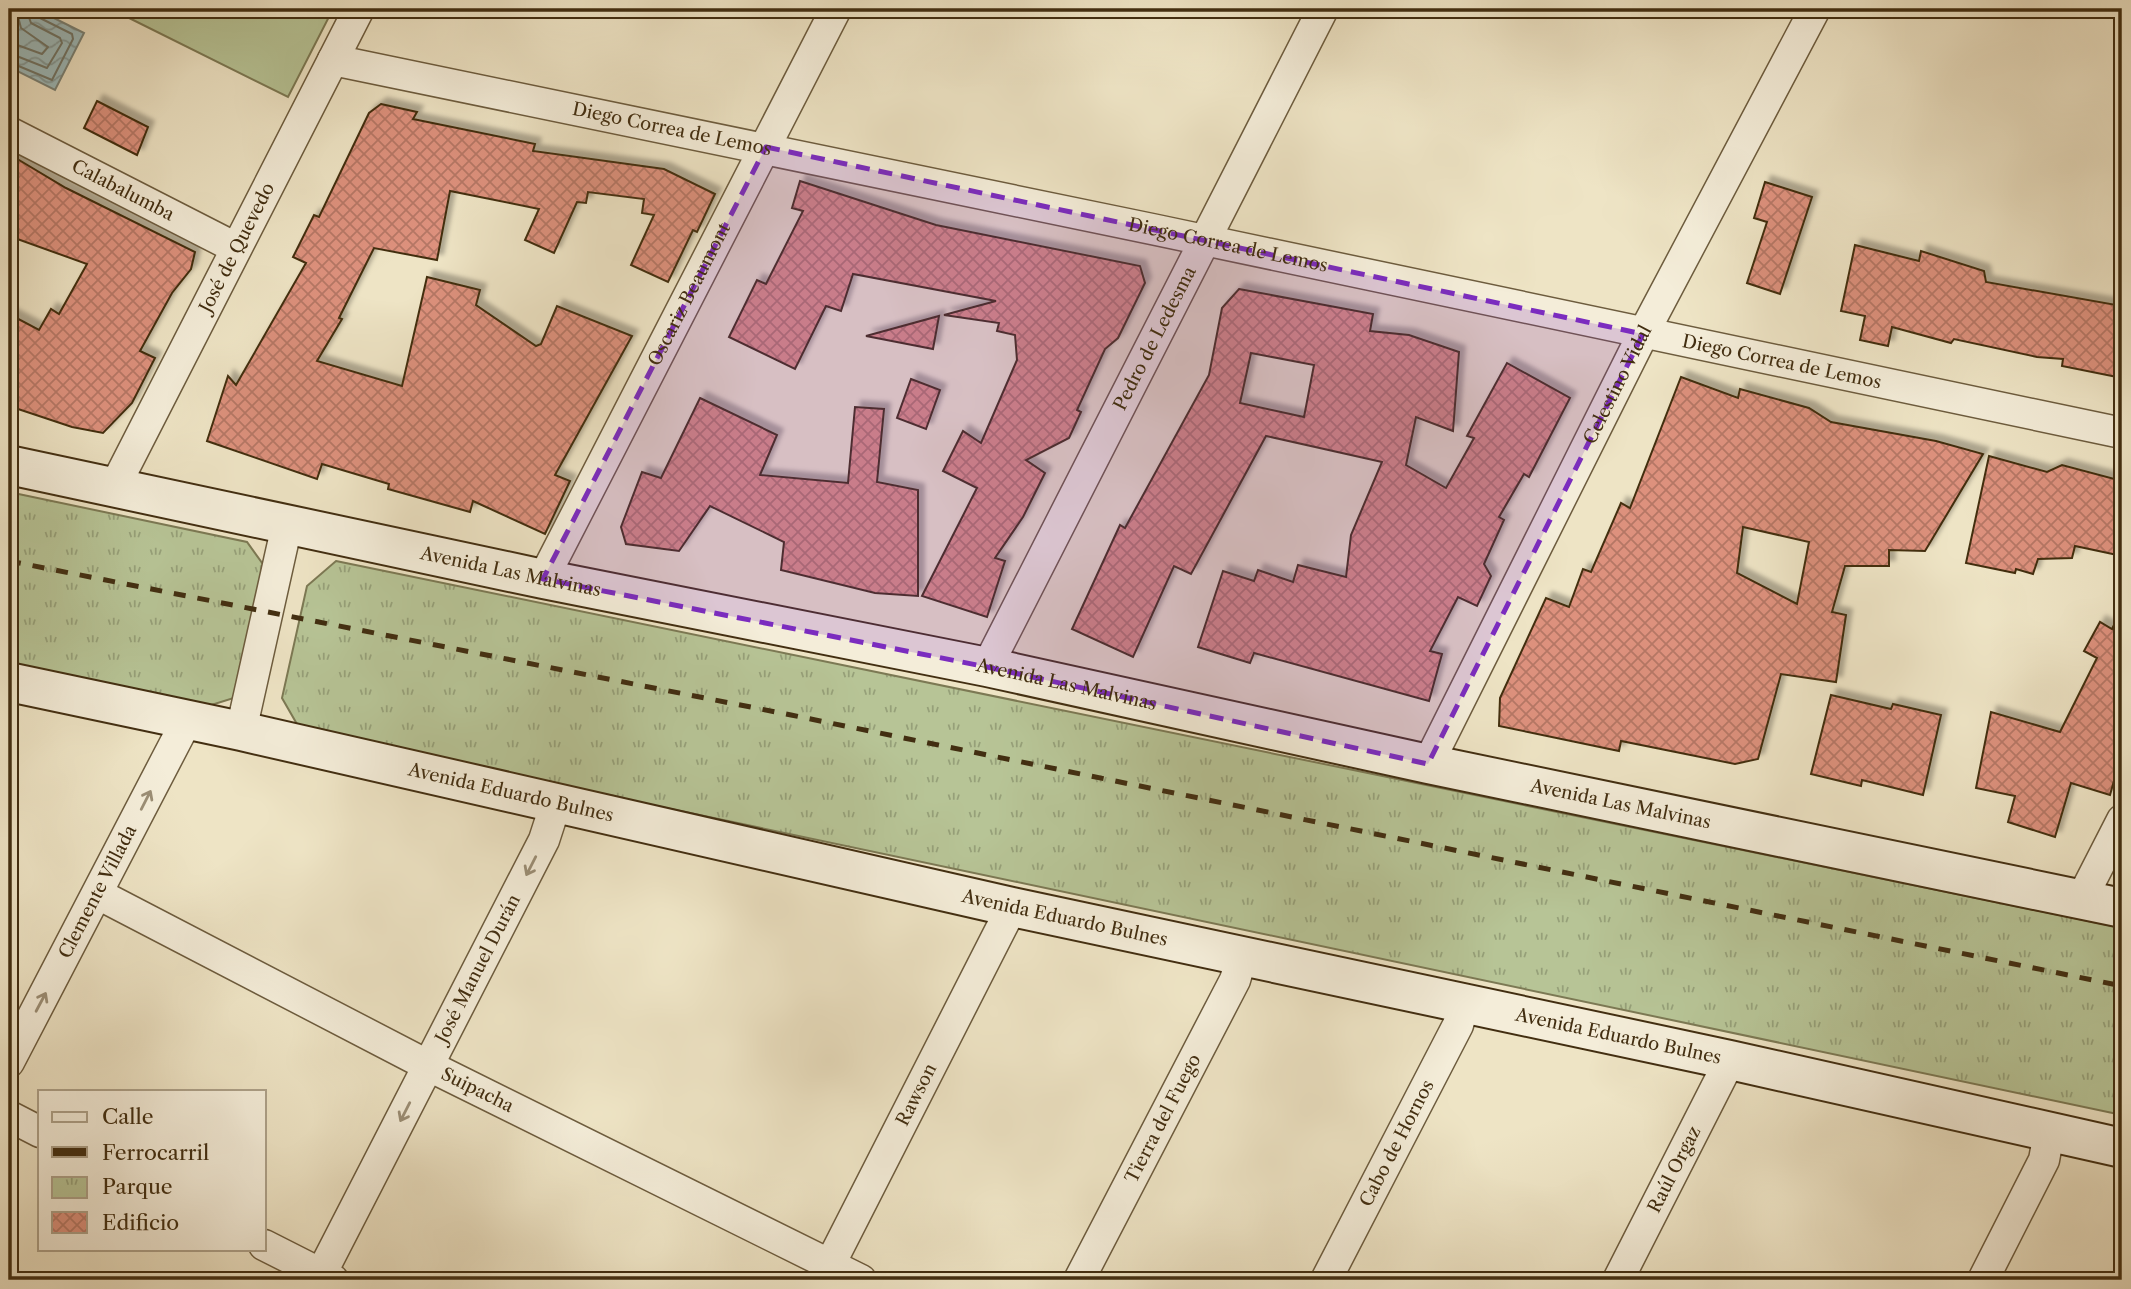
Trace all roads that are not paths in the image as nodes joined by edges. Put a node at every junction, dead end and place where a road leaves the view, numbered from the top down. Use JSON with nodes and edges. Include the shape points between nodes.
{"nodes":[{"id":1,"x":359,"y":9,"type":"edge"},
{"id":2,"x":836,"y":9,"type":"edge"},
{"id":3,"x":1323,"y":9,"type":"edge"},
{"id":4,"x":1815,"y":9,"type":"edge"},
{"id":5,"x":333,"y":60,"type":"junction"},
{"id":6,"x":9,"y":132,"type":"edge"},
{"id":7,"x":766,"y":147,"type":"junction"},
{"id":8,"x":1203,"y":242,"type":"junction"},
{"id":9,"x":236,"y":248,"type":"junction"},
{"id":10,"x":1643,"y":334,"type":"junction"},
{"id":11,"x":2122,"y":433,"type":"edge"},
{"id":12,"x":9,"y":465,"type":"edge"},
{"id":13,"x":114,"y":488,"type":"junction"},
{"id":14,"x":287,"y":525,"type":"junction"},
{"id":15,"x":543,"y":579,"type":"junction"},
{"id":16,"x":987,"y":667,"type":"junction"},
{"id":17,"x":9,"y":682,"type":"edge"},
{"id":18,"x":187,"y":720,"type":"junction"},
{"id":19,"x":241,"y":731,"type":"junction"},
{"id":20,"x":1428,"y":764,"type":"junction"},
{"id":21,"x":556,"y":803,"type":"junction"},
{"id":22,"x":2122,"y":820,"type":"edge"},
{"id":23,"x":98,"y":894,"type":"junction"},
{"id":24,"x":2081,"y":900,"type":"junction"},
{"id":25,"x":1012,"y":907,"type":"junction"},
{"id":26,"x":2122,"y":908,"type":"edge"},
{"id":27,"x":1242,"y":956,"type":"junction"},
{"id":28,"x":1465,"y":1004,"type":"junction"},
{"id":29,"x":1730,"y":1059,"type":"junction"},
{"id":30,"x":9,"y":1062,"type":"edge"},
{"id":31,"x":429,"y":1066,"type":"junction"},
{"id":32,"x":9,"y":1116,"type":"edge"},
{"id":33,"x":38,"y":1131,"type":"edge"},
{"id":34,"x":2049,"y":1133,"type":"junction"},
{"id":35,"x":2122,"y":1148,"type":"edge"},
{"id":36,"x":266,"y":1246,"type":"edge"},
{"id":37,"x":826,"y":1272,"type":"edge"},
{"id":38,"x":324,"y":1278,"type":"edge"},
{"id":39,"x":862,"y":1280,"type":"edge"},
{"id":40,"x":1079,"y":1280,"type":"edge"},
{"id":41,"x":1326,"y":1280,"type":"edge"},
{"id":42,"x":1618,"y":1280,"type":"edge"},
{"id":43,"x":1983,"y":1280,"type":"edge"}],
"edges":[{"from":1,"to":5,"type":"street","name":"José de Quevedo"},
{"from":2,"to":7,"type":"street","name":"Oscariz Beaumont"},
{"from":3,"to":8,"type":"street","name":"Pedro de Ledesma"},
{"from":4,"to":10,"type":"street","name":"Celestino Vidal"},
{"from":5,"to":7,"type":"street","name":"Diego Correa de Lemos"},
{"from":5,"to":9,"type":"street","name":"José de Quevedo"},
{"from":6,"to":9,"type":"street","name":"Calabalumba"},
{"from":7,"to":8,"type":"street","name":"Diego Correa de Lemos"},
{"from":7,"to":15,"type":"street","name":"Oscariz Beaumont"},
{"from":8,"to":10,"type":"street","name":"Diego Correa de Lemos"},
{"from":8,"to":16,"type":"street","name":"Pedro de Ledesma"},
{"from":9,"to":13,"type":"street","name":"José de Quevedo"},
{"from":10,"to":11,"type":"street","name":"Diego Correa de Lemos"},
{"from":10,"to":20,"type":"street","name":"Celestino Vidal"},
{"from":12,"to":13,"type":"main road","name":"Avenida Las Malvinas"},
{"from":13,"to":14,"type":"main road","name":"Avenida Las Malvinas"},
{"from":14,"to":15,"type":"main road","name":"Avenida Las Malvinas"},
{"from":14,"to":19,"type":"street"},
{"from":15,"to":16,"type":"main road","name":"Avenida Las Malvinas"},
{"from":16,"to":20,"type":"main road","name":"Avenida Las Malvinas"},
{"from":17,"to":18,"type":"main road","name":"Avenida Eduardo Bulnes"},
{"from":18,"to":19,"type":"main road","name":"Avenida Eduardo Bulnes"},
{"from":23,"to":18,"type":"street","name":"Clemente Villada","one_way":true},
{"from":19,"to":21,"type":"main road","name":"Avenida Eduardo Bulnes"},
{"from":20,"to":24,"type":"main road","name":"Avenida Las Malvinas"},
{"from":21,"to":25,"type":"main road","name":"Avenida Eduardo Bulnes"},
{"from":21,"to":31,"type":"street","name":"José Manuel Durán","one_way":true,"via":[[544,840]]},
{"from":22,"to":24,"type":"street"},
{"from":30,"to":23,"type":"street","name":"Clemente Villada","one_way":true},
{"from":23,"to":31,"type":"street","name":"Suipacha"},
{"from":24,"to":26,"type":"main road","name":"Avenida Las Malvinas"},
{"from":25,"to":27,"type":"main road","name":"Avenida Eduardo Bulnes"},
{"from":25,"to":37,"type":"street","name":"Rawson"},
{"from":27,"to":28,"type":"main road","name":"Avenida Eduardo Bulnes"},
{"from":27,"to":40,"type":"street","name":"Tierra del Fuego","via":[[1235,980]]},
{"from":28,"to":29,"type":"main road","name":"Avenida Eduardo Bulnes"},
{"from":28,"to":41,"type":"street","name":"Cabo de Hornos"},
{"from":29,"to":34,"type":"main road","name":"Avenida Eduardo Bulnes"},
{"from":29,"to":42,"type":"street","name":"Raúl Orgaz"},
{"from":31,"to":37,"type":"street","name":"Suipacha"},
{"from":31,"to":38,"type":"street","name":"José Manuel Durán","one_way":true},
{"from":32,"to":33,"type":"street"},
{"from":34,"to":35,"type":"main road","name":"Avenida Eduardo Bulnes"},
{"from":34,"to":43,"type":"street","via":[[2044,1160]]},
{"from":36,"to":38,"type":"street"},
{"from":37,"to":39,"type":"street","name":"Suipacha"}]}
